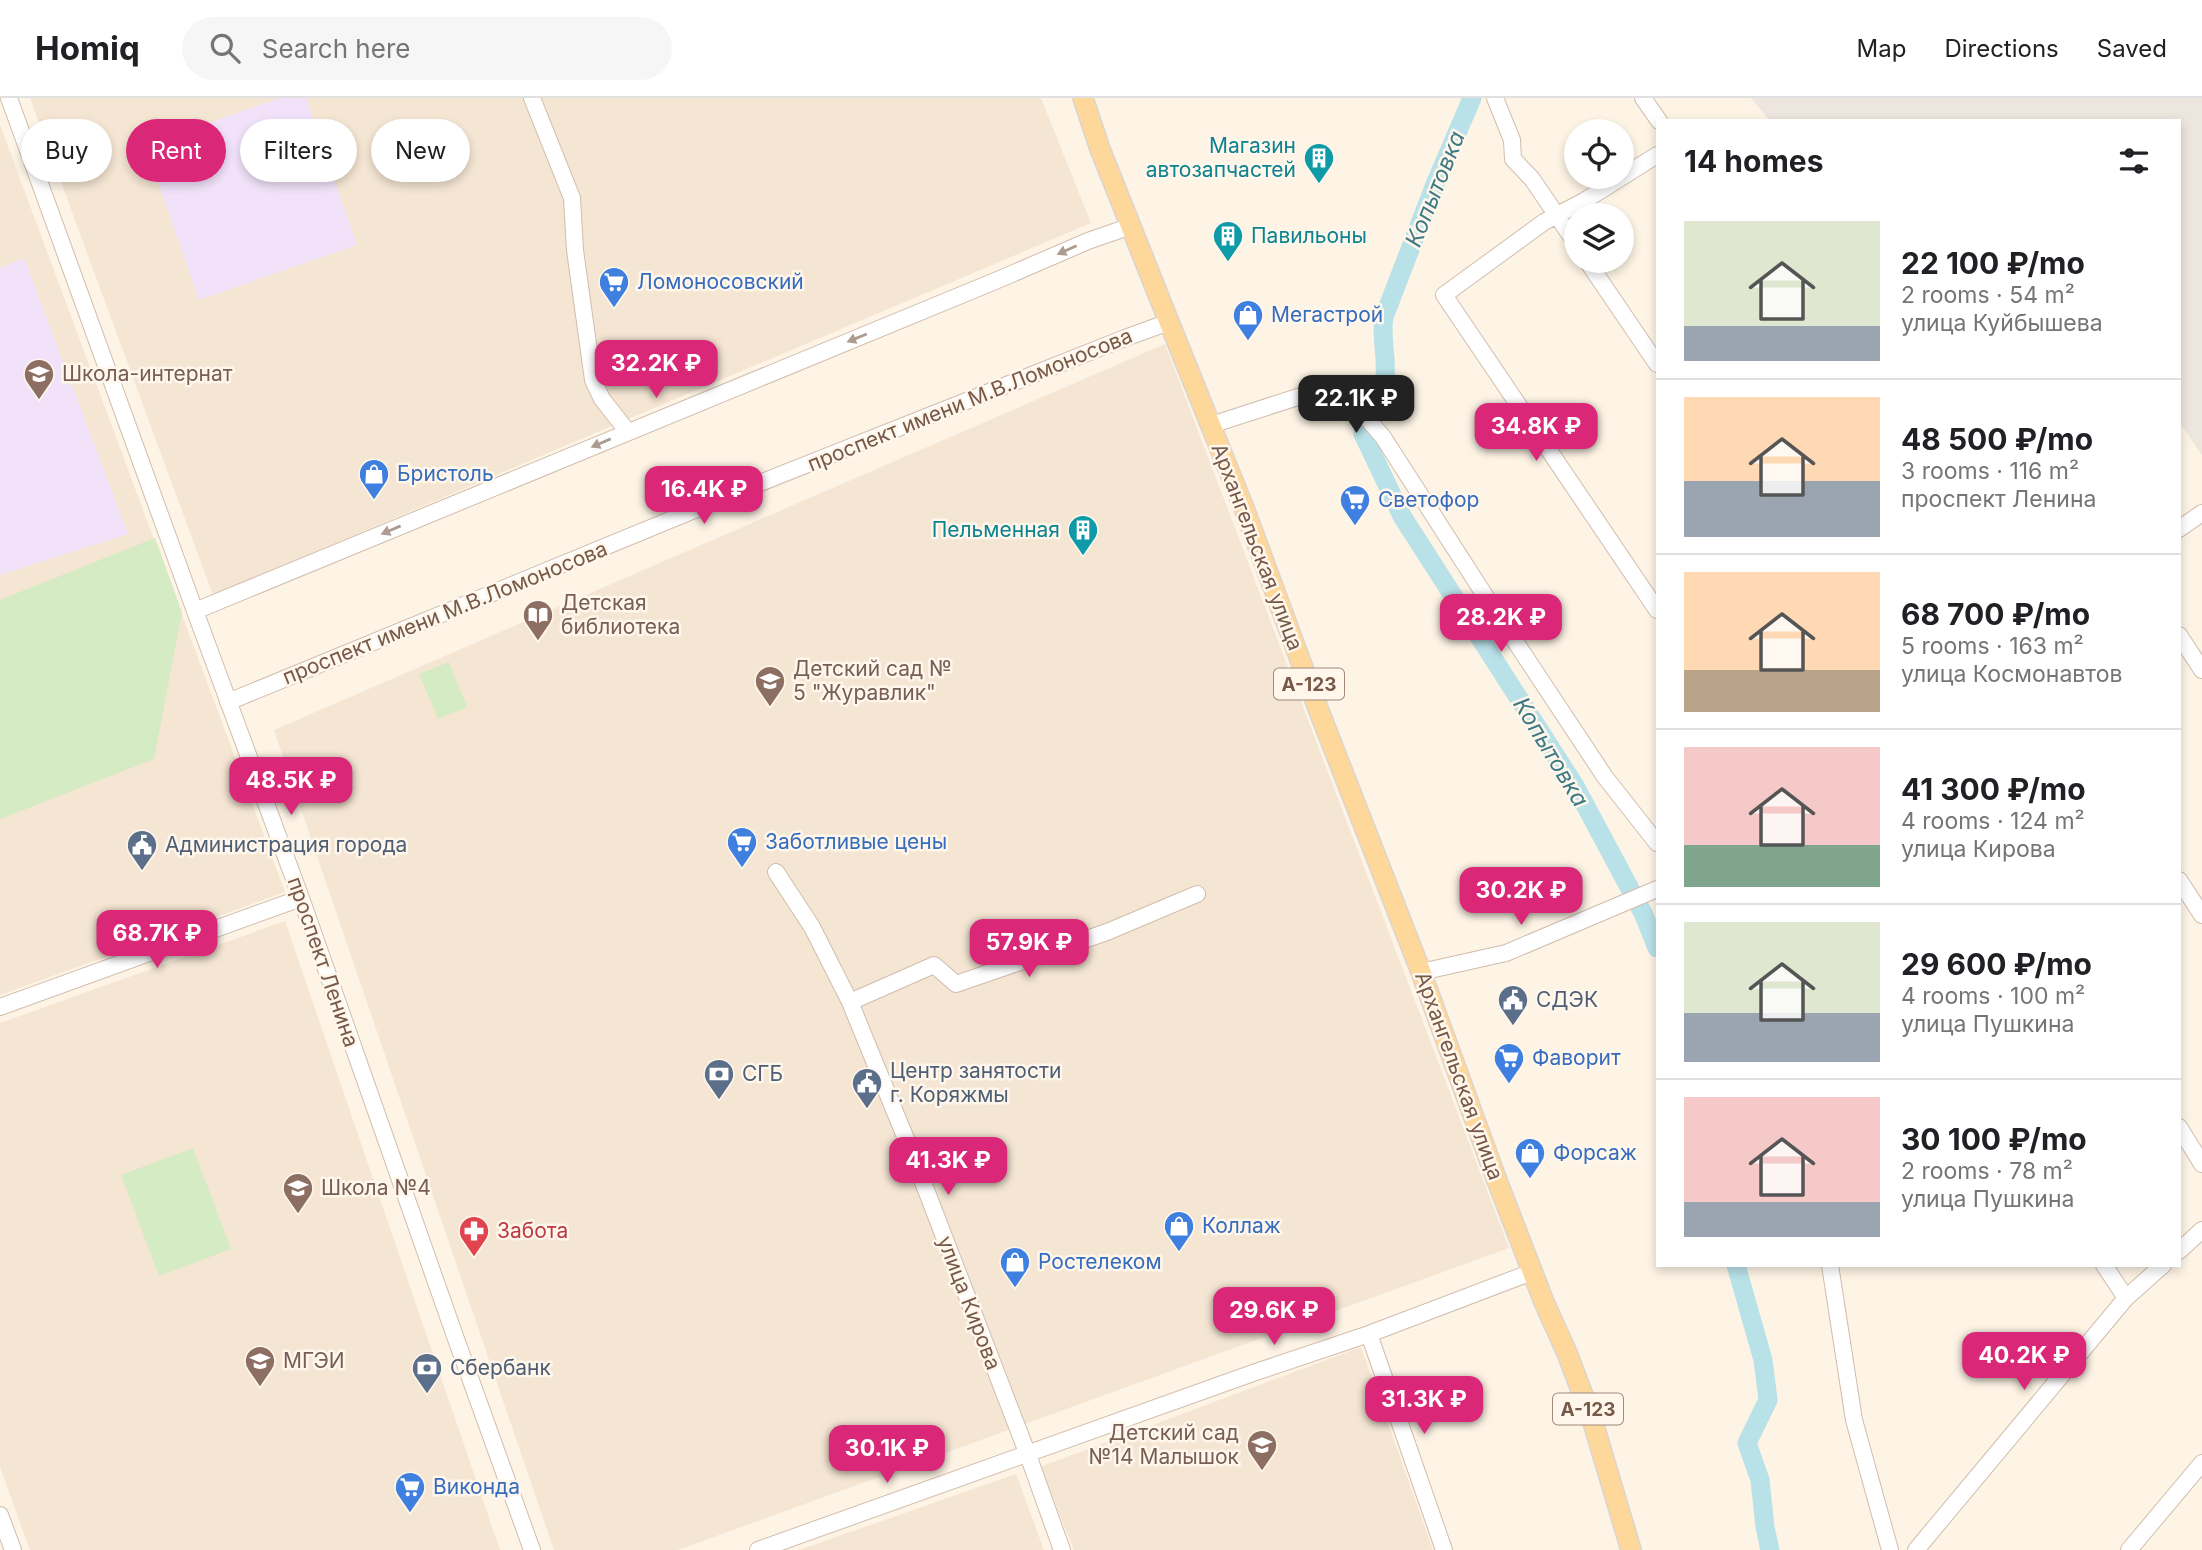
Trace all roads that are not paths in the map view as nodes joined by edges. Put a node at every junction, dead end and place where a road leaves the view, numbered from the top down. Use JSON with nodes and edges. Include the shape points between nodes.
{"nodes":[{"id":1,"x":9,"y":98,"type":"edge"},
{"id":2,"x":532,"y":98,"type":"edge"},
{"id":3,"x":1083,"y":98,"type":"edge"},
{"id":4,"x":1495,"y":98,"type":"edge"},
{"id":5,"x":1643,"y":98,"type":"edge"},
{"id":6,"x":1659,"y":119,"type":"edge"},
{"id":7,"x":1656,"y":156,"type":"edge"},
{"id":8,"x":1557,"y":216,"type":"junction"},
{"id":9,"x":1131,"y":226,"type":"junction"},
{"id":10,"x":1564,"y":226,"type":"edge"},
{"id":11,"x":1595,"y":273,"type":"edge"},
{"id":12,"x":1168,"y":323,"type":"junction"},
{"id":13,"x":1656,"y":363,"type":"edge"},
{"id":14,"x":1211,"y":425,"type":"junction"},
{"id":15,"x":628,"y":432,"type":"junction"},
{"id":16,"x":2202,"y":513,"type":"edge"},
{"id":17,"x":2181,"y":528,"type":"edge"},
{"id":18,"x":1656,"y":609,"type":"edge"},
{"id":19,"x":195,"y":611,"type":"junction"},
{"id":20,"x":2181,"y":638,"type":"edge"},
{"id":21,"x":2202,"y":670,"type":"edge"},
{"id":22,"x":228,"y":702,"type":"junction"},
{"id":23,"x":1656,"y":842,"type":"edge"},
{"id":24,"x":776,"y":872,"type":"dead end"},
{"id":25,"x":2181,"y":883,"type":"edge"},
{"id":26,"x":1651,"y":892,"type":"edge"},
{"id":27,"x":1197,"y":894,"type":"dead end"},
{"id":28,"x":301,"y":898,"type":"junction"},
{"id":29,"x":2202,"y":915,"type":"edge"},
{"id":30,"x":1421,"y":972,"type":"junction"},
{"id":31,"x":850,"y":1002,"type":"junction"},
{"id":32,"x":0,"y":1007,"type":"edge"},
{"id":33,"x":2181,"y":1130,"type":"edge"},
{"id":34,"x":2202,"y":1164,"type":"edge"},
{"id":35,"x":2202,"y":1230,"type":"edge"},
{"id":36,"x":2181,"y":1249,"type":"edge"},
{"id":37,"x":1830,"y":1267,"type":"edge"},
{"id":38,"x":2105,"y":1267,"type":"edge"},
{"id":39,"x":2161,"y":1267,"type":"edge"},
{"id":40,"x":1532,"y":1272,"type":"junction"},
{"id":41,"x":2126,"y":1298,"type":"junction"},
{"id":42,"x":1369,"y":1334,"type":"junction"},
{"id":43,"x":1028,"y":1454,"type":"junction"},
{"id":44,"x":2202,"y":1463,"type":"edge"},
{"id":45,"x":0,"y":1515,"type":"edge"},
{"id":46,"x":13,"y":1550,"type":"edge"},
{"id":47,"x":533,"y":1550,"type":"edge"},
{"id":48,"x":758,"y":1550,"type":"edge"},
{"id":49,"x":1062,"y":1550,"type":"edge"},
{"id":50,"x":1444,"y":1550,"type":"edge"},
{"id":51,"x":1631,"y":1550,"type":"edge"},
{"id":52,"x":1890,"y":1550,"type":"edge"},
{"id":53,"x":1916,"y":1550,"type":"edge"},
{"id":54,"x":2129,"y":1550,"type":"edge"}],
"edges":[{"from":1,"to":19,"type":"street","name":"проспект Ленина"},
{"from":2,"to":15,"type":"street","via":[[572,198],[593,380]]},
{"from":3,"to":9,"type":"main road","name":"Архангельская улица","number":"А-123"},
{"from":4,"to":8,"type":"street","via":[[1512,140],[1513,159]]},
{"from":5,"to":6,"type":"street"},
{"from":7,"to":8,"type":"street"},
{"from":8,"to":10,"type":"street"},
{"from":8,"to":18,"type":"street","via":[[1444,295]]},
{"from":9,"to":12,"type":"main road","name":"Архангельская улица","number":"А-123"},
{"from":9,"to":15,"type":"street","one_way":true},
{"from":11,"to":13,"type":"street"},
{"from":12,"to":14,"type":"main road","name":"Архангельская улица","number":"А-123"},
{"from":12,"to":22,"type":"street","name":"проспект имени М.В.Ломоносова","via":[[755,485]]},
{"from":14,"to":23,"type":"street","via":[[1338,384],[1383,437],[1605,777]]},
{"from":14,"to":30,"type":"main road","name":"Архангельская улица","number":"А-123"},
{"from":15,"to":19,"type":"street","one_way":true},
{"from":16,"to":17,"type":"street"},
{"from":19,"to":22,"type":"street","name":"проспект Ленина"},
{"from":20,"to":21,"type":"street"},
{"from":22,"to":28,"type":"street","name":"проспект Ленина"},
{"from":24,"to":31,"type":"street","name":"улица Кирова","via":[[812,927]]},
{"from":25,"to":29,"type":"street"},
{"from":26,"to":30,"type":"street","via":[[1506,953]]},
{"from":27,"to":31,"type":"street","via":[[1107,932],[956,984],[934,965]]},
{"from":28,"to":32,"type":"street"},
{"from":28,"to":47,"type":"street","name":"проспект Ленина"},
{"from":30,"to":40,"type":"main road","name":"Архангельская улица","number":"А-123"},
{"from":31,"to":43,"type":"street","name":"улица Кирова"},
{"from":33,"to":34,"type":"street"},
{"from":35,"to":36,"type":"street"},
{"from":37,"to":52,"type":"street","via":[[1854,1420]]},
{"from":38,"to":41,"type":"street"},
{"from":39,"to":41,"type":"street"},
{"from":40,"to":42,"type":"street"},
{"from":40,"to":51,"type":"main road","number":"А-123","via":[[1592,1419]]},
{"from":41,"to":53,"type":"street"},
{"from":42,"to":43,"type":"street"},
{"from":42,"to":50,"type":"street"},
{"from":43,"to":48,"type":"street"},
{"from":43,"to":49,"type":"street","name":"улица Кирова"},
{"from":44,"to":54,"type":"street"},
{"from":45,"to":46,"type":"street"}]}
